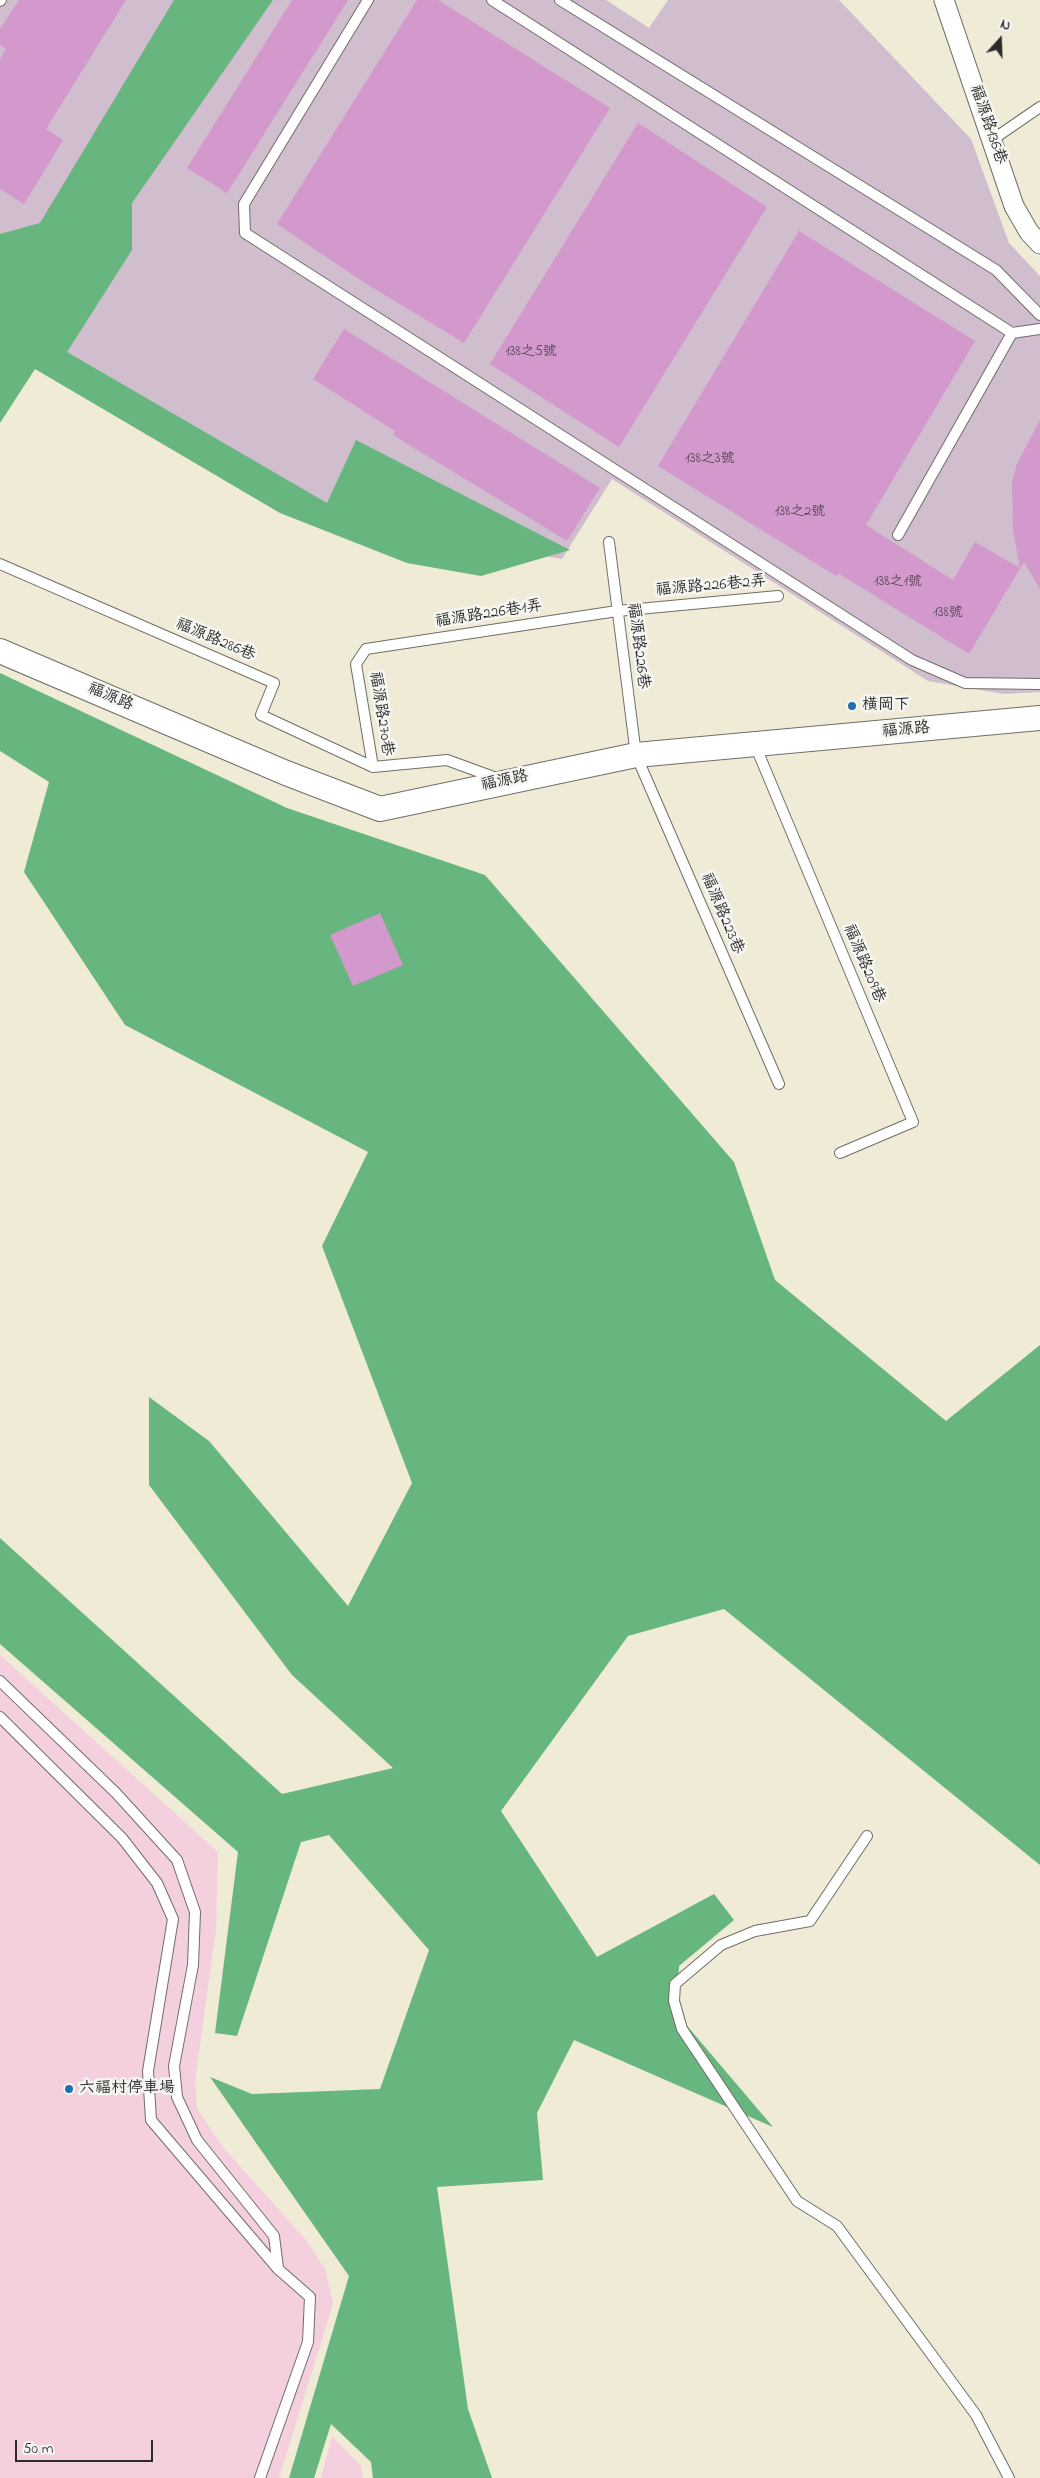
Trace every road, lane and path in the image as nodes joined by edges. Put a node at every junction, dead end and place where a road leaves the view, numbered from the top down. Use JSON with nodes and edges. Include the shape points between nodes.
{"nodes":[{"id":1,"x":368,"y":0,"type":"edge"},
{"id":2,"x":492,"y":0,"type":"edge"},
{"id":3,"x":560,"y":0,"type":"edge"},
{"id":4,"x":944,"y":0,"type":"edge"},
{"id":5,"x":1040,"y":107,"type":"edge"},
{"id":6,"x":992,"y":140,"type":"junction"},
{"id":7,"x":1040,"y":244,"type":"edge"},
{"id":8,"x":1040,"y":315,"type":"edge"},
{"id":9,"x":1040,"y":330,"type":"edge"},
{"id":10,"x":1012,"y":333,"type":"junction"},
{"id":11,"x":898,"y":535,"type":"dead end"},
{"id":12,"x":609,"y":542,"type":"dead end"},
{"id":13,"x":0,"y":564,"type":"edge"},
{"id":14,"x":778,"y":596,"type":"dead end"},
{"id":15,"x":617,"y":611,"type":"junction"},
{"id":16,"x":366,"y":649,"type":"joint"},
{"id":17,"x":0,"y":651,"type":"edge"},
{"id":18,"x":1040,"y":684,"type":"edge"},
{"id":19,"x":1040,"y":718,"type":"edge"},
{"id":20,"x":755,"y":745,"type":"junction"},
{"id":21,"x":636,"y":755,"type":"junction"},
{"id":22,"x":373,"y":767,"type":"junction"},
{"id":23,"x":509,"y":782,"type":"junction"},
{"id":24,"x":779,"y":1084,"type":"dead end"},
{"id":25,"x":840,"y":1153,"type":"dead end"},
{"id":26,"x":0,"y":1681,"type":"edge"},
{"id":27,"x":0,"y":1717,"type":"edge"},
{"id":28,"x":867,"y":1836,"type":"dead end"},
{"id":29,"x":278,"y":2269,"type":"junction"},
{"id":30,"x":260,"y":2478,"type":"edge"},
{"id":31,"x":1009,"y":2478,"type":"edge"}],
"edges":[{"from":1,"to":18,"type":"lane","via":[[244,204],[245,233],[912,660],[965,683]]},
{"from":2,"to":10,"type":"lane"},
{"from":3,"to":8,"type":"lane","via":[[996,270]]},
{"from":4,"to":6,"type":"street","name":"福源路136巷"},
{"from":5,"to":6,"type":"lane"},
{"from":6,"to":7,"type":"street","name":"福源路136巷","via":[[1014,206]]},
{"from":9,"to":10,"type":"lane"},
{"from":10,"to":11,"type":"lane"},
{"from":12,"to":15,"type":"lane","name":"福源路226巷"},
{"from":13,"to":22,"type":"lane","name":"福源路286巷","via":[[274,683],[261,715]]},
{"from":14,"to":15,"type":"lane","name":"福源路226巷2弄"},
{"from":15,"to":16,"type":"lane","name":"福源路226巷1弄"},
{"from":15,"to":21,"type":"lane","name":"福源路226巷"},
{"from":16,"to":22,"type":"lane","name":"福源路270巷","via":[[356,664]]},
{"from":17,"to":23,"type":"street","name":"福源路","via":[[286,773],[380,809]]},
{"from":19,"to":20,"type":"street","name":"福源路"},
{"from":20,"to":21,"type":"street","name":"福源路"},
{"from":20,"to":25,"type":"lane","name":"福源路209巷","via":[[913,1122]]},
{"from":21,"to":23,"type":"street","name":"福源路"},
{"from":21,"to":24,"type":"lane","name":"福源路223巷"},
{"from":22,"to":23,"type":"lane","name":"福源路270巷","via":[[447,760]]},
{"from":26,"to":29,"type":"lane","via":[[116,1793],[177,1860],[195,1912],[193,1965],[174,2066],[177,2097],[197,2140],[274,2236]]},
{"from":27,"to":29,"type":"lane","via":[[122,1838],[157,1883],[173,1919],[148,2071],[151,2120]]},
{"from":28,"to":31,"type":"lane","via":[[810,1921],[755,1931],[721,1945],[675,1984],[674,2001],[682,2029],[797,2201],[837,2226],[976,2415]]},
{"from":29,"to":30,"type":"lane","via":[[310,2298],[308,2342]]}]}
